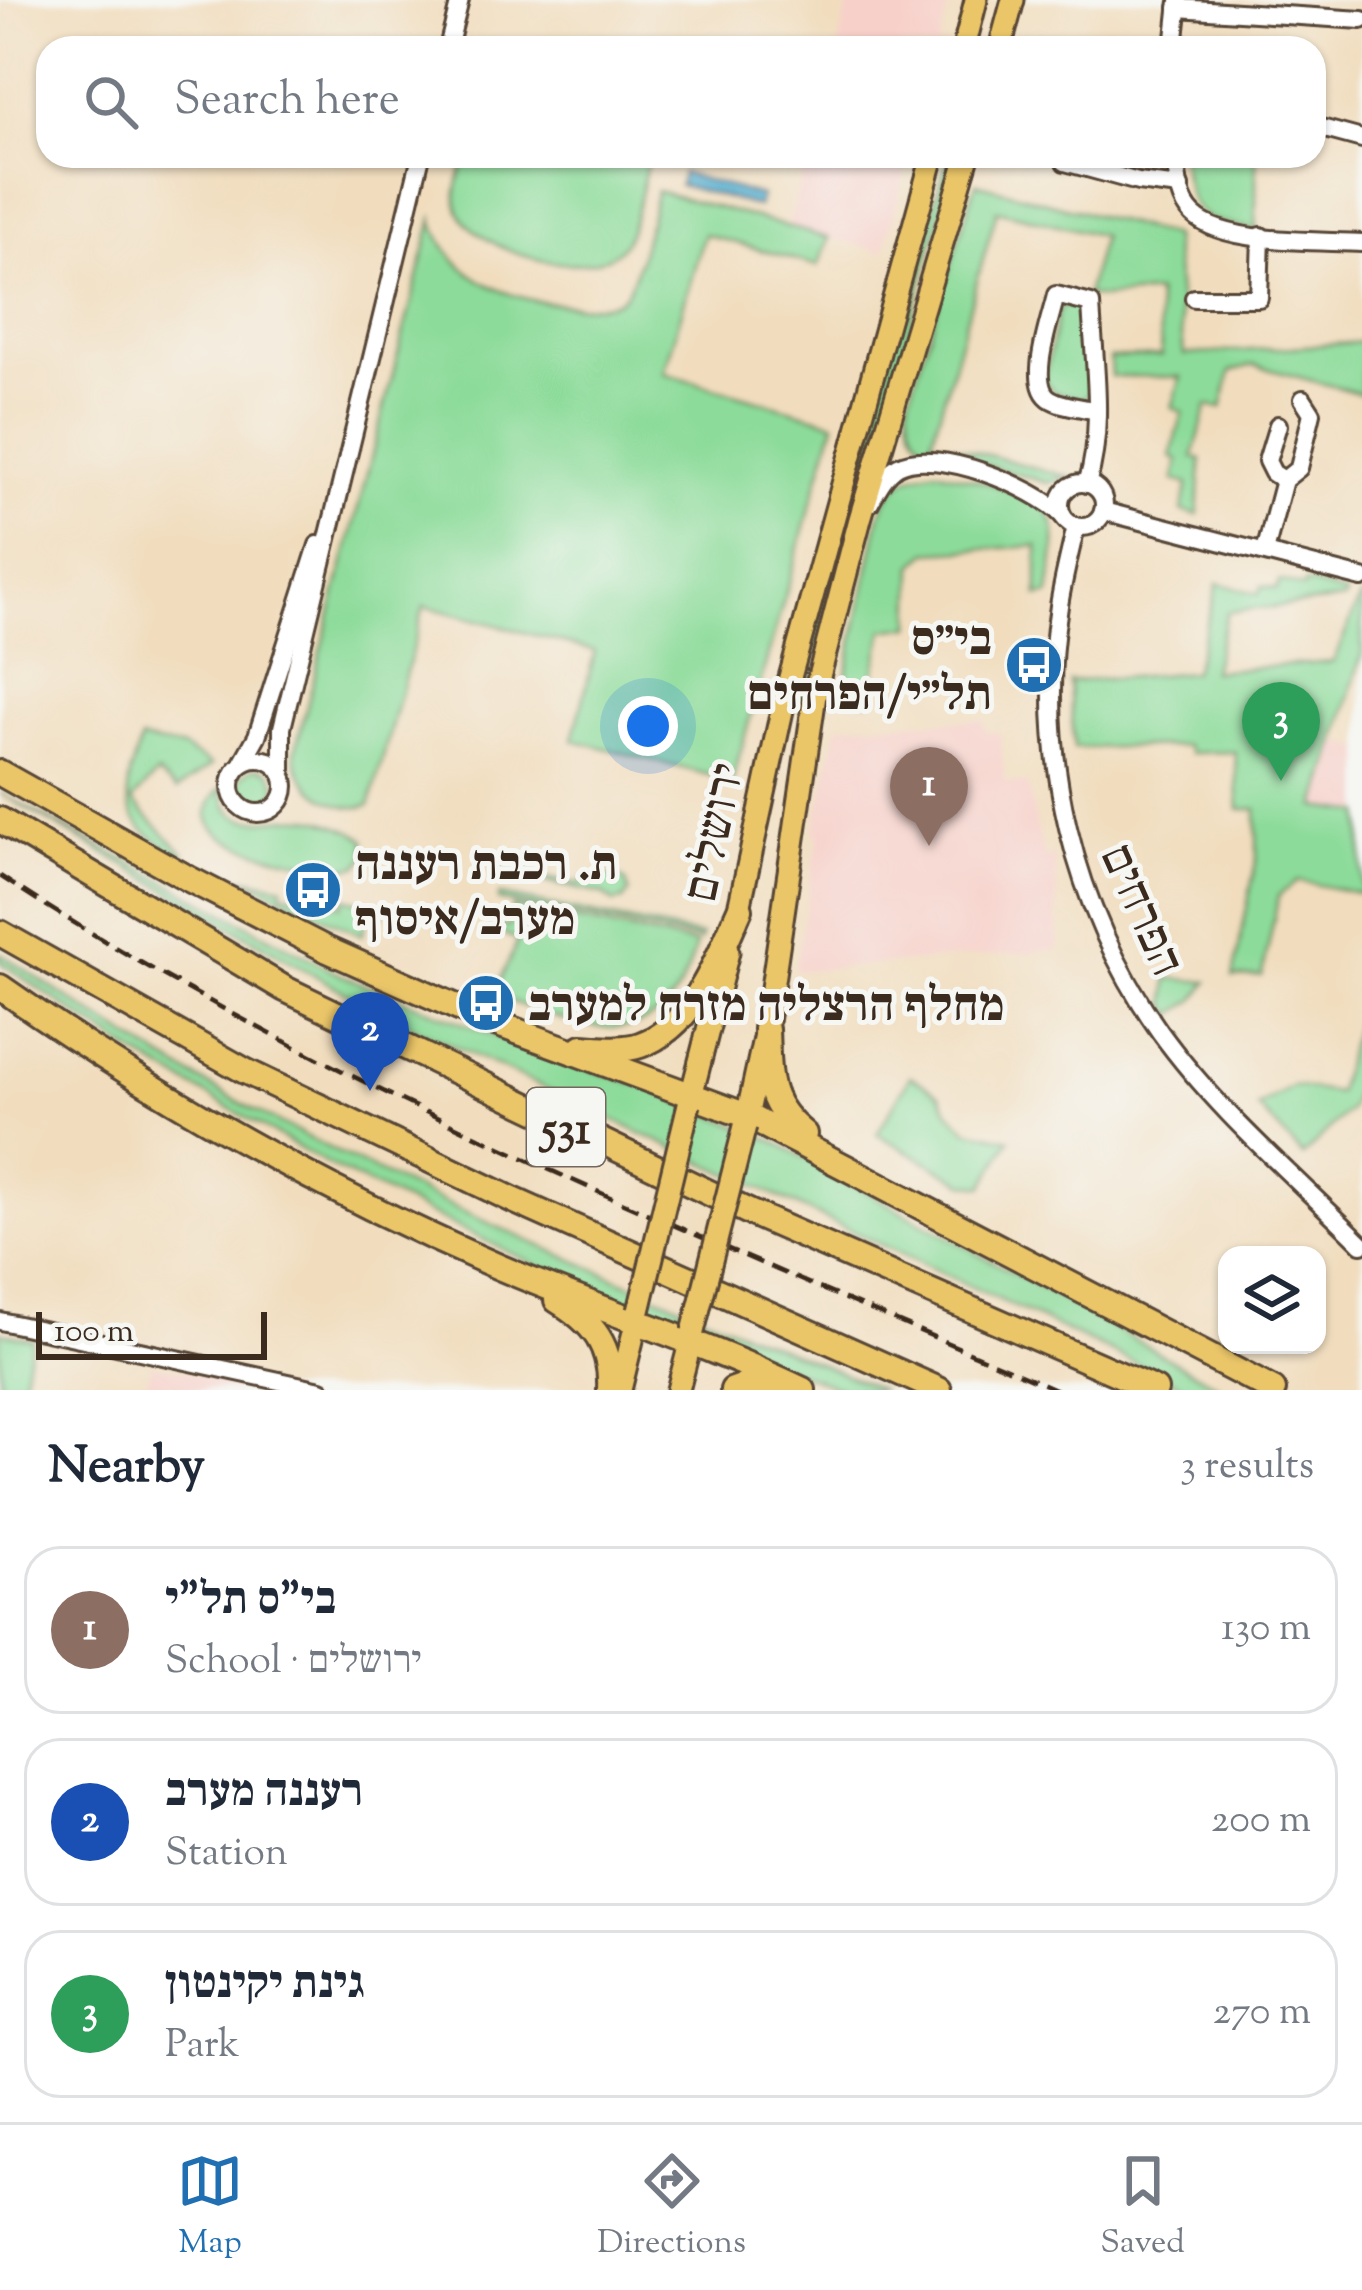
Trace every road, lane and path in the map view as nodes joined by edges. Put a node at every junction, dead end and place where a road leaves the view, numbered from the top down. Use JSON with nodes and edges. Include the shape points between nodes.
{"nodes":[{"id":1,"x":460,"y":0,"type":"edge"},
{"id":2,"x":976,"y":0,"type":"edge"},
{"id":3,"x":1013,"y":0,"type":"edge"},
{"id":4,"x":1177,"y":3,"type":"edge"},
{"id":5,"x":1362,"y":20,"type":"edge"},
{"id":6,"x":451,"y":36,"type":"edge"},
{"id":7,"x":967,"y":36,"type":"edge"},
{"id":8,"x":1003,"y":36,"type":"edge"},
{"id":9,"x":1175,"y":36,"type":"edge"},
{"id":10,"x":1326,"y":129,"type":"edge"},
{"id":11,"x":1362,"y":139,"type":"edge"},
{"id":12,"x":419,"y":168,"type":"edge"},
{"id":13,"x":931,"y":168,"type":"edge"},
{"id":14,"x":964,"y":168,"type":"edge"},
{"id":15,"x":1087,"y":168,"type":"edge"},
{"id":16,"x":1177,"y":168,"type":"edge"},
{"id":17,"x":1180,"y":188,"type":"junction"},
{"id":18,"x":1261,"y":236,"type":"junction"},
{"id":19,"x":1362,"y":243,"type":"edge"},
{"id":20,"x":1194,"y":298,"type":"dead end"},
{"id":21,"x":1304,"y":399,"type":"dead end"},
{"id":22,"x":1096,"y":411,"type":"junction"},
{"id":23,"x":1278,"y":424,"type":"dead end"},
{"id":24,"x":347,"y":459,"type":"junction"},
{"id":25,"x":1284,"y":480,"type":"junction"},
{"id":26,"x":1087,"y":484,"type":"junction"},
{"id":27,"x":1103,"y":511,"type":"junction"},
{"id":28,"x":860,"y":519,"type":"junction"},
{"id":29,"x":1069,"y":521,"type":"junction"},
{"id":30,"x":1265,"y":552,"type":"junction"},
{"id":31,"x":1362,"y":578,"type":"edge"},
{"id":32,"x":242,"y":763,"type":"junction"},
{"id":33,"x":0,"y":773,"type":"edge"},
{"id":34,"x":282,"y":773,"type":"junction"},
{"id":35,"x":0,"y":820,"type":"edge"},
{"id":36,"x":740,"y":909,"type":"junction"},
{"id":37,"x":0,"y":933,"type":"edge"},
{"id":38,"x":0,"y":987,"type":"edge"},
{"id":39,"x":766,"y":1029,"type":"junction"},
{"id":40,"x":553,"y":1045,"type":"junction"},
{"id":41,"x":691,"y":1099,"type":"junction"},
{"id":42,"x":746,"y":1121,"type":"junction"},
{"id":43,"x":843,"y":1166,"type":"junction"},
{"id":44,"x":1362,"y":1244,"type":"edge"},
{"id":45,"x":503,"y":1268,"type":"junction"},
{"id":46,"x":638,"y":1316,"type":"junction"},
{"id":47,"x":0,"y":1322,"type":"edge"},
{"id":48,"x":691,"y":1338,"type":"junction"},
{"id":49,"x":797,"y":1387,"type":"edge"},
{"id":50,"x":314,"y":1389,"type":"edge"},
{"id":51,"x":610,"y":1390,"type":"edge"},
{"id":52,"x":620,"y":1390,"type":"edge"},
{"id":53,"x":678,"y":1390,"type":"edge"},
{"id":54,"x":733,"y":1390,"type":"edge"},
{"id":55,"x":939,"y":1390,"type":"edge"},
{"id":56,"x":1155,"y":1390,"type":"edge"},
{"id":57,"x":1273,"y":1390,"type":"edge"}],
"edges":[{"from":1,"to":6,"type":"street"},
{"from":2,"to":7,"type":"main road"},
{"from":3,"to":8,"type":"main road"},
{"from":4,"to":5,"type":"street"},
{"from":4,"to":9,"type":"street"},
{"from":10,"to":11,"type":"street"},
{"from":12,"to":24,"type":"street"},
{"from":13,"to":36,"type":"main road","name":"ירושלים","via":[[786,692]]},
{"from":14,"to":28,"type":"main road","name":"ירושלים"},
{"from":15,"to":17,"type":"street"},
{"from":16,"to":17,"type":"street"},
{"from":17,"to":18,"type":"street","via":[[1210,228]]},
{"from":18,"to":19,"type":"street"},
{"from":18,"to":20,"type":"street","via":[[1259,298]]},
{"from":21,"to":25,"type":"street","via":[[1310,424],[1299,468]]},
{"from":22,"to":22,"type":"street","via":[[1091,304],[1056,295],[1042,388],[1051,400]]},
{"from":22,"to":26,"type":"street","via":[[1097,452]]},
{"from":23,"to":25,"type":"street","via":[[1267,461]]},
{"from":24,"to":32,"type":"street"},
{"from":24,"to":34,"type":"street","via":[[282,728]]},
{"from":25,"to":30,"type":"street"},
{"from":26,"to":27,"type":"street","via":[[1099,492]]},
{"from":26,"to":29,"type":"street","via":[[1063,494]]},
{"from":27,"to":29,"type":"street","via":[[1094,523]]},
{"from":27,"to":30,"type":"street"},
{"from":28,"to":29,"type":"street","via":[[887,475],[922,460],[1039,496]]},
{"from":28,"to":39,"type":"main road","name":"ירושלים","via":[[811,710]]},
{"from":29,"to":44,"type":"street","name":"הפרחים","via":[[1054,750],[1074,859],[1096,916],[1167,1040]]},
{"from":30,"to":31,"type":"street"},
{"from":32,"to":34,"type":"street","via":[[268,761]]},
{"from":32,"to":34,"type":"street","via":[[231,791],[248,811],[266,812],[280,801]]},
{"from":33,"to":40,"type":"highway","via":[[328,950]]},
{"from":35,"to":56,"type":"highway","number":"531","via":[[303,998],[751,1213]]},
{"from":36,"to":40,"type":"highway","via":[[710,976],[656,1038],[621,1048]]},
{"from":36,"to":41,"type":"main road","name":"ירושלים"},
{"from":37,"to":55,"type":"highway","number":"531","via":[[245,1072]]},
{"from":38,"to":45,"type":"highway","via":[[90,1051],[276,1157]]},
{"from":39,"to":42,"type":"main road","name":"ירושלים"},
{"from":39,"to":43,"type":"highway","via":[[778,1111]]},
{"from":40,"to":41,"type":"highway"},
{"from":41,"to":42,"type":"highway"},
{"from":41,"to":46,"type":"main road","name":"ירושלים","bridge":true},
{"from":42,"to":43,"type":"highway"},
{"from":42,"to":48,"type":"main road","name":"ירושלים","bridge":true},
{"from":43,"to":57,"type":"highway"},
{"from":45,"to":46,"type":"highway"},
{"from":45,"to":51,"type":"highway","via":[[595,1328],[611,1366]]},
{"from":46,"to":48,"type":"highway"},
{"from":46,"to":52,"type":"main road","name":"ירושלים"},
{"from":47,"to":50,"type":"street"},
{"from":48,"to":49,"type":"highway"},
{"from":48,"to":53,"type":"main road","name":"ירושלים"},
{"from":49,"to":54,"type":"highway"}]}
